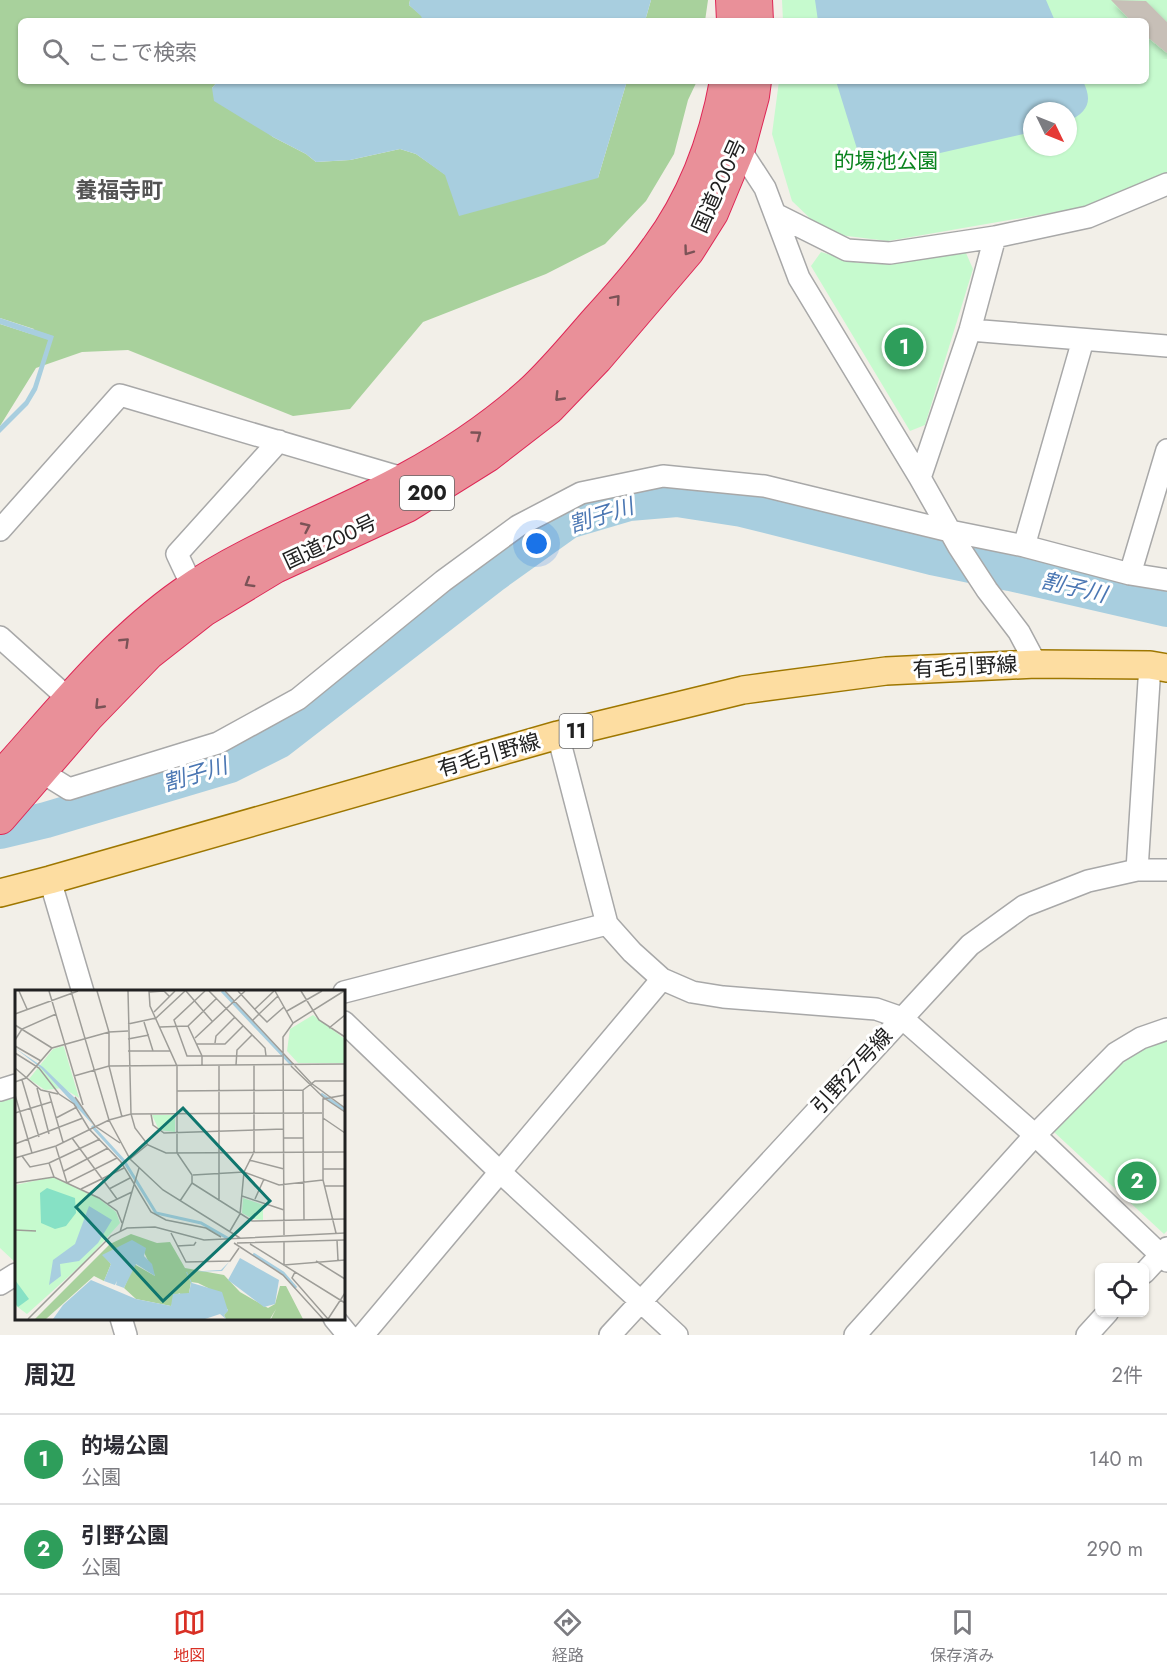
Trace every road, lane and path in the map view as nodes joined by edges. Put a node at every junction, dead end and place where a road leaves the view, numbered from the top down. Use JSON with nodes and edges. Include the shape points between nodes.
{"nodes":[{"id":1,"x":732,"y":0,"type":"edge"},
{"id":2,"x":756,"y":0,"type":"edge"},
{"id":3,"x":733,"y":18,"type":"edge"},
{"id":4,"x":757,"y":18,"type":"edge"},
{"id":5,"x":725,"y":84,"type":"edge"},
{"id":6,"x":755,"y":84,"type":"edge"},
{"id":7,"x":726,"y":144,"type":"junction"},
{"id":8,"x":1167,"y":184,"type":"edge"},
{"id":9,"x":774,"y":214,"type":"junction"},
{"id":10,"x":995,"y":237,"type":"junction"},
{"id":11,"x":969,"y":330,"type":"junction"},
{"id":12,"x":1083,"y":340,"type":"junction"},
{"id":13,"x":1167,"y":346,"type":"edge"},
{"id":14,"x":279,"y":441,"type":"junction"},
{"id":15,"x":1167,"y":450,"type":"edge"},
{"id":16,"x":920,"y":478,"type":"junction"},
{"id":17,"x":406,"y":479,"type":"junction"},
{"id":18,"x":0,"y":530,"type":"edge"},
{"id":19,"x":955,"y":539,"type":"junction"},
{"id":20,"x":1024,"y":546,"type":"junction"},
{"id":21,"x":1130,"y":574,"type":"junction"},
{"id":22,"x":1167,"y":580,"type":"edge"},
{"id":23,"x":193,"y":588,"type":"junction"},
{"id":24,"x":0,"y":637,"type":"edge"},
{"id":25,"x":1036,"y":664,"type":"junction"},
{"id":26,"x":1159,"y":667,"type":"edge"},
{"id":27,"x":70,"y":700,"type":"junction"},
{"id":28,"x":558,"y":735,"type":"junction"},
{"id":29,"x":40,"y":771,"type":"junction"},
{"id":30,"x":0,"y":778,"type":"edge"},
{"id":31,"x":0,"y":818,"type":"edge"},
{"id":32,"x":1137,"y":870,"type":"junction"},
{"id":33,"x":1167,"y":870,"type":"edge"},
{"id":34,"x":50,"y":880,"type":"junction"},
{"id":35,"x":0,"y":893,"type":"edge"},
{"id":36,"x":607,"y":924,"type":"junction"},
{"id":37,"x":662,"y":979,"type":"junction"},
{"id":38,"x":82,"y":990,"type":"edge"},
{"id":39,"x":345,"y":992,"type":"edge"},
{"id":40,"x":902,"y":1018,"type":"junction"},
{"id":41,"x":345,"y":1023,"type":"edge"},
{"id":42,"x":1167,"y":1029,"type":"edge"},
{"id":43,"x":15,"y":1085,"type":"edge"},
{"id":44,"x":0,"y":1090,"type":"edge"},
{"id":45,"x":1035,"y":1135,"type":"junction"},
{"id":46,"x":500,"y":1172,"type":"junction"},
{"id":47,"x":1165,"y":1255,"type":"edge"},
{"id":48,"x":1149,"y":1269,"type":"edge"},
{"id":49,"x":641,"y":1301,"type":"junction"},
{"id":50,"x":1103,"y":1317,"type":"edge"},
{"id":51,"x":122,"y":1320,"type":"edge"},
{"id":52,"x":336,"y":1320,"type":"edge"},
{"id":53,"x":126,"y":1335,"type":"edge"},
{"id":54,"x":348,"y":1335,"type":"edge"},
{"id":55,"x":363,"y":1335,"type":"edge"},
{"id":56,"x":610,"y":1335,"type":"edge"},
{"id":57,"x":677,"y":1335,"type":"edge"},
{"id":58,"x":855,"y":1335,"type":"edge"},
{"id":59,"x":1087,"y":1335,"type":"edge"}],
"edges":[{"from":1,"to":3,"type":"highway"},
{"from":2,"to":4,"type":"highway"},
{"from":5,"to":7,"type":"highway","name":"国道200号","number":"200","via":[[720,114]]},
{"from":6,"to":7,"type":"highway","name":"国道200号","number":"200","via":[[753,96]]},
{"from":7,"to":9,"type":"street","via":[[765,188]]},
{"from":17,"to":7,"type":"highway","name":"国道200号","number":"200","one_way":true,"via":[[501,418],[557,366],[637,275]]},
{"from":7,"to":29,"type":"highway","name":"国道200号","number":"200","one_way":true,"via":[[712,213],[688,251],[549,408],[488,456],[407,506],[275,567],[204,610],[148,654]]},
{"from":8,"to":10,"type":"street","via":[[1088,217]]},
{"from":9,"to":10,"type":"street","via":[[847,249],[890,253]]},
{"from":9,"to":16,"type":"street","via":[[799,278]]},
{"from":10,"to":11,"type":"street"},
{"from":11,"to":12,"type":"street"},
{"from":11,"to":16,"type":"street"},
{"from":12,"to":13,"type":"street"},
{"from":12,"to":20,"type":"street"},
{"from":14,"to":17,"type":"street"},
{"from":14,"to":18,"type":"street","via":[[120,395]]},
{"from":14,"to":23,"type":"street","via":[[177,554]]},
{"from":15,"to":21,"type":"street"},
{"from":16,"to":19,"type":"street"},
{"from":23,"to":17,"type":"highway","name":"国道200号","number":"200","one_way":true,"via":[[260,549]]},
{"from":19,"to":20,"type":"street"},
{"from":19,"to":25,"type":"street","via":[[1019,632]]},
{"from":19,"to":29,"type":"street","via":[[764,486],[663,476],[581,493],[518,526],[443,581],[298,699],[218,743],[69,789]]},
{"from":20,"to":21,"type":"street"},
{"from":21,"to":22,"type":"street"},
{"from":27,"to":23,"type":"highway","name":"国道200号","number":"200","one_way":true,"via":[[131,636]]},
{"from":24,"to":27,"type":"street"},
{"from":25,"to":26,"type":"main road","name":"有毛引野線","number":"11"},
{"from":25,"to":28,"type":"main road","name":"有毛引野線","number":"11","via":[[886,671],[743,690]]},
{"from":26,"to":32,"type":"street"},
{"from":27,"to":30,"type":"highway","name":"国道200号","number":"200"},
{"from":28,"to":34,"type":"main road","name":"有毛引野線","number":"11"},
{"from":28,"to":36,"type":"street"},
{"from":29,"to":31,"type":"highway","name":"国道200号","number":"200"},
{"from":32,"to":33,"type":"street","name":"引野27号線"},
{"from":32,"to":40,"type":"street","name":"引野27号線","via":[[1088,881],[1024,906],[970,945]]},
{"from":34,"to":35,"type":"main road","name":"有毛引野線","number":"11"},
{"from":34,"to":38,"type":"street"},
{"from":36,"to":37,"type":"street"},
{"from":36,"to":39,"type":"street"},
{"from":37,"to":40,"type":"street","via":[[692,992],[876,1009]]},
{"from":37,"to":46,"type":"street"},
{"from":40,"to":45,"type":"street"},
{"from":40,"to":49,"type":"street","name":"引野27号線"},
{"from":41,"to":46,"type":"street"},
{"from":42,"to":45,"type":"street","via":[[1116,1053]]},
{"from":43,"to":44,"type":"street"},
{"from":45,"to":47,"type":"street"},
{"from":45,"to":58,"type":"street"},
{"from":46,"to":49,"type":"street"},
{"from":46,"to":55,"type":"street"},
{"from":47,"to":48,"type":"street"},
{"from":49,"to":56,"type":"street","name":"引野27号線"},
{"from":49,"to":57,"type":"street"},
{"from":50,"to":59,"type":"street"},
{"from":51,"to":53,"type":"street"},
{"from":52,"to":54,"type":"street"}]}
